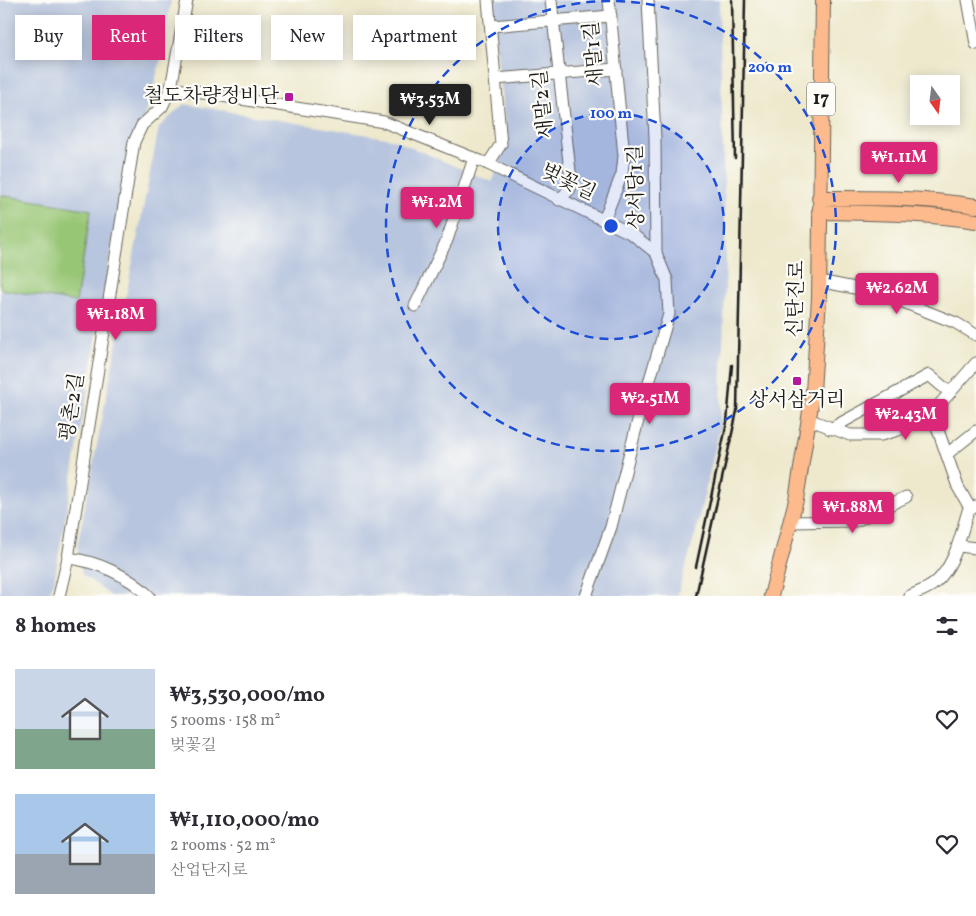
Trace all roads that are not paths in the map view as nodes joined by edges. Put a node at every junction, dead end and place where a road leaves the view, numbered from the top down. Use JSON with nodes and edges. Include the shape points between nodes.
{"nodes":[{"id":1,"x":187,"y":0,"type":"edge"},
{"id":2,"x":488,"y":0,"type":"edge"},
{"id":3,"x":552,"y":0,"type":"edge"},
{"id":4,"x":609,"y":0,"type":"edge"},
{"id":5,"x":648,"y":0,"type":"edge"},
{"id":6,"x":823,"y":0,"type":"edge"},
{"id":7,"x":968,"y":0,"type":"edge"},
{"id":8,"x":611,"y":16,"type":"junction"},
{"id":9,"x":554,"y":21,"type":"junction"},
{"id":10,"x":491,"y":26,"type":"junction"},
{"id":11,"x":976,"y":44,"type":"edge"},
{"id":12,"x":616,"y":69,"type":"junction"},
{"id":13,"x":560,"y":74,"type":"junction"},
{"id":14,"x":495,"y":79,"type":"junction"},
{"id":15,"x":171,"y":88,"type":"junction"},
{"id":16,"x":474,"y":158,"type":"junction"},
{"id":17,"x":488,"y":164,"type":"junction"},
{"id":18,"x":819,"y":198,"type":"junction"},
{"id":19,"x":559,"y":200,"type":"junction"},
{"id":20,"x":976,"y":206,"type":"edge"},
{"id":21,"x":819,"y":212,"type":"junction"},
{"id":22,"x":604,"y":220,"type":"junction"},
{"id":23,"x":976,"y":221,"type":"edge"},
{"id":24,"x":656,"y":253,"type":"junction"},
{"id":25,"x":819,"y":281,"type":"junction"},
{"id":26,"x":415,"y":306,"type":"dead end"},
{"id":27,"x":976,"y":335,"type":"edge"},
{"id":28,"x":976,"y":363,"type":"edge"},
{"id":29,"x":949,"y":392,"type":"junction"},
{"id":30,"x":932,"y":413,"type":"junction"},
{"id":31,"x":808,"y":419,"type":"junction"},
{"id":32,"x":830,"y":429,"type":"junction"},
{"id":33,"x":976,"y":431,"type":"edge"},
{"id":34,"x":947,"y":454,"type":"junction"},
{"id":35,"x":906,"y":497,"type":"dead end"},
{"id":36,"x":973,"y":507,"type":"edge"},
{"id":37,"x":790,"y":522,"type":"junction"},
{"id":38,"x":959,"y":546,"type":"junction"},
{"id":39,"x":976,"y":548,"type":"edge"},
{"id":40,"x":68,"y":558,"type":"junction"},
{"id":41,"x":59,"y":596,"type":"edge"},
{"id":42,"x":149,"y":596,"type":"edge"},
{"id":43,"x":586,"y":596,"type":"edge"},
{"id":44,"x":771,"y":596,"type":"edge"},
{"id":45,"x":910,"y":596,"type":"edge"}],
"edges":[{"from":1,"to":15,"type":"street","name":"평촌2길"},
{"from":2,"to":10,"type":"street"},
{"from":3,"to":9,"type":"street","name":"새말2길"},
{"from":4,"to":8,"type":"street","name":"새말1길"},
{"from":5,"to":24,"type":"street","name":"상서당1길"},
{"from":6,"to":18,"type":"main road","name":"신탄진로","number":"17"},
{"from":7,"to":11,"type":"street"},
{"from":8,"to":9,"type":"street"},
{"from":8,"to":12,"type":"street","name":"새말1길"},
{"from":9,"to":10,"type":"street"},
{"from":9,"to":13,"type":"street","name":"새말2길"},
{"from":10,"to":14,"type":"street"},
{"from":12,"to":13,"type":"street"},
{"from":12,"to":22,"type":"street","name":"새말1길","via":[[624,156],[622,174]]},
{"from":13,"to":14,"type":"street"},
{"from":13,"to":19,"type":"street","name":"새말2길","via":[[570,189]]},
{"from":14,"to":17,"type":"street","via":[[500,144]]},
{"from":15,"to":16,"type":"street","name":"벚꽃길","via":[[384,122]]},
{"from":15,"to":40,"type":"street","name":"평촌2길","via":[[162,107],[142,124],[134,142]]},
{"from":16,"to":17,"type":"street","name":"벚꽃길"},
{"from":16,"to":26,"type":"street","via":[[447,240]]},
{"from":17,"to":19,"type":"street","name":"벚꽃길"},
{"from":18,"to":20,"type":"main road","via":[[914,199]]},
{"from":18,"to":21,"type":"main road","name":"신탄진로","number":"17"},
{"from":19,"to":22,"type":"street","name":"벚꽃길"},
{"from":21,"to":23,"type":"main road","via":[[891,213]]},
{"from":21,"to":25,"type":"main road","name":"신탄진로","number":"17"},
{"from":22,"to":24,"type":"street","name":"벚꽃길","via":[[632,234]]},
{"from":24,"to":43,"type":"street","name":"벚꽃길","via":[[667,280],[669,314],[636,424],[611,527]]},
{"from":25,"to":27,"type":"street","via":[[880,293],[956,323]]},
{"from":25,"to":31,"type":"main road","name":"신탄진로","number":"17","via":[[813,392]]},
{"from":28,"to":29,"type":"street"},
{"from":29,"to":30,"type":"street"},
{"from":29,"to":32,"type":"street","via":[[929,375]]},
{"from":30,"to":32,"type":"street","via":[[881,435],[850,435]]},
{"from":30,"to":34,"type":"street"},
{"from":31,"to":32,"type":"street"},
{"from":31,"to":37,"type":"main road","name":"신탄진로","number":"17"},
{"from":33,"to":34,"type":"street"},
{"from":34,"to":36,"type":"street","via":[[958,487]]},
{"from":35,"to":37,"type":"street","via":[[856,521]]},
{"from":36,"to":38,"type":"street"},
{"from":37,"to":44,"type":"main road","name":"신탄진로","number":"17"},
{"from":38,"to":39,"type":"street"},
{"from":38,"to":45,"type":"street","via":[[934,584]]},
{"from":40,"to":41,"type":"street","name":"평촌2길"},
{"from":40,"to":42,"type":"street","via":[[87,560],[136,585]]}]}
